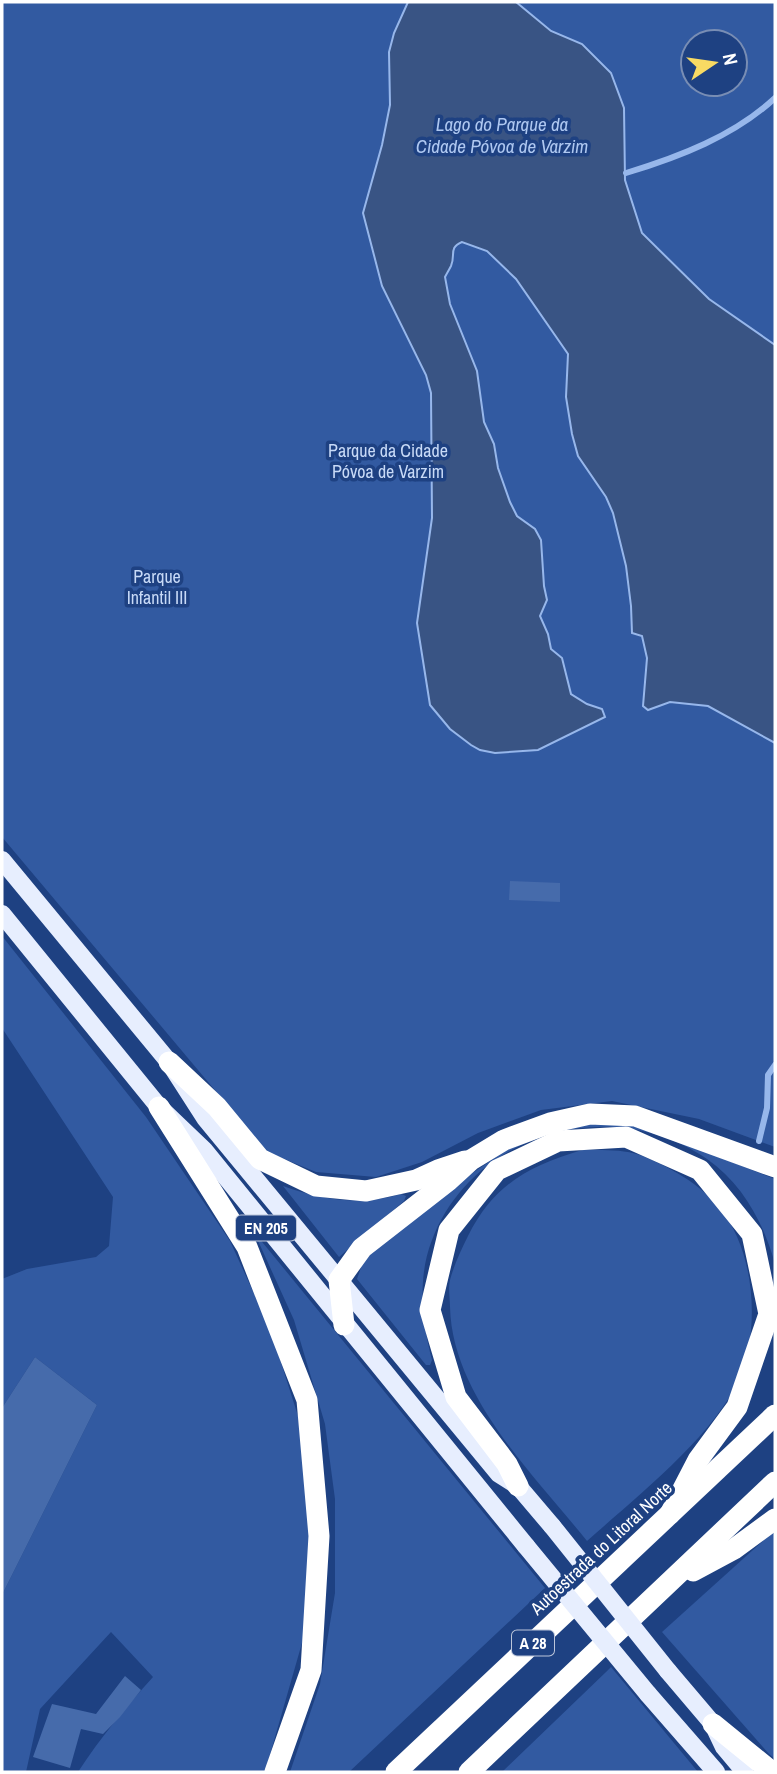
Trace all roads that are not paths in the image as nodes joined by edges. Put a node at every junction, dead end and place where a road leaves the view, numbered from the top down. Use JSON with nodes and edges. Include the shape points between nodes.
{"nodes":[{"id":1,"x":2,"y":860,"type":"edge"},
{"id":2,"x":2,"y":914,"type":"edge"},
{"id":3,"x":169,"y":1062,"type":"junction"},
{"id":4,"x":159,"y":1107,"type":"junction"},
{"id":5,"x":471,"y":1160,"type":"junction"},
{"id":6,"x":775,"y":1167,"type":"edge"},
{"id":7,"x":339,"y":1280,"type":"junction"},
{"id":8,"x":344,"y":1325,"type":"junction"},
{"id":9,"x":775,"y":1415,"type":"edge"},
{"id":10,"x":775,"y":1482,"type":"edge"},
{"id":11,"x":518,"y":1486,"type":"junction"},
{"id":12,"x":670,"y":1514,"type":"junction"},
{"id":13,"x":775,"y":1520,"type":"edge"},
{"id":14,"x":670,"y":1583,"type":"junction"},
{"id":15,"x":713,"y":1724,"type":"junction"},
{"id":16,"x":275,"y":1772,"type":"edge"},
{"id":17,"x":396,"y":1772,"type":"edge"},
{"id":18,"x":469,"y":1772,"type":"edge"},
{"id":19,"x":716,"y":1772,"type":"edge"},
{"id":20,"x":745,"y":1772,"type":"edge"},
{"id":21,"x":772,"y":1772,"type":"edge"}],
"edges":[{"from":1,"to":3,"type":"main road","number":"EN 205"},
{"from":2,"to":4,"type":"main road","number":"EN 205"},
{"from":3,"to":5,"type":"highway","via":[[217,1107],[260,1160],[316,1186],[366,1191],[416,1180]]},
{"from":3,"to":7,"type":"main road","number":"EN 205","via":[[205,1118]]},
{"from":4,"to":8,"type":"main road","number":"EN 205","via":[[204,1150]]},
{"from":4,"to":16,"type":"highway","via":[[247,1247],[307,1400],[319,1536],[311,1670]]},
{"from":5,"to":6,"type":"highway","via":[[504,1140],[590,1114],[635,1116]]},
{"from":5,"to":7,"type":"highway","via":[[362,1248]]},
{"from":7,"to":8,"type":"highway"},
{"from":7,"to":11,"type":"main road","number":"EN 205","via":[[499,1474]]},
{"from":8,"to":19,"type":"main road","number":"EN 205","bridge":true},
{"from":9,"to":12,"type":"highway","name":"Autoestrada do Litoral Norte","number":"A 28"},
{"from":10,"to":14,"type":"highway"},
{"from":11,"to":12,"type":"highway","via":[[507,1464],[456,1398],[430,1310],[449,1230],[497,1170],[558,1141],[626,1137],[701,1170],[744,1223],[752,1234],[769,1314],[737,1407],[698,1460]]},
{"from":11,"to":15,"type":"main road","number":"EN 205","bridge":true},
{"from":12,"to":17,"type":"highway","name":"Autoestrada do Litoral Norte","number":"A 28"},
{"from":13,"to":14,"type":"highway","via":[[734,1549]]},
{"from":14,"to":18,"type":"highway"},
{"from":15,"to":20,"type":"main road","number":"EN 205","via":[[724,1747]]},
{"from":15,"to":21,"type":"highway"}]}
